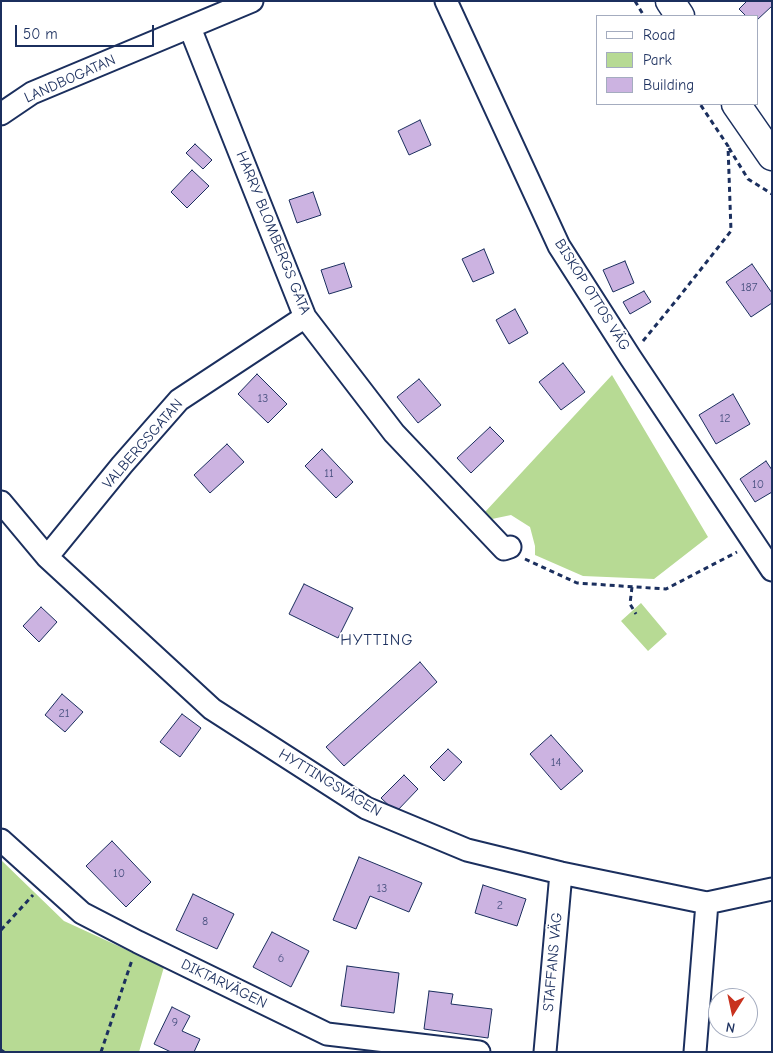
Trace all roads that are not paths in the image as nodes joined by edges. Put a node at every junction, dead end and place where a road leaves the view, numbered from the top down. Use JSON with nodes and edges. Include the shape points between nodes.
{"nodes":[{"id":1,"x":252,"y":1,"type":"edge"},
{"id":2,"x":446,"y":1,"type":"edge"},
{"id":3,"x":670,"y":1,"type":"edge"},
{"id":4,"x":679,"y":15,"type":"edge"},
{"id":5,"x":190,"y":28,"type":"junction"},
{"id":6,"x":737,"y":105,"type":"edge"},
{"id":7,"x":1,"y":114,"type":"edge"},
{"id":8,"x":772,"y":156,"type":"edge"},
{"id":9,"x":305,"y":317,"type":"junction"},
{"id":10,"x":1,"y":502,"type":"edge"},
{"id":11,"x":507,"y":548,"type":"road end"},
{"id":12,"x":47,"y":557,"type":"junction"},
{"id":13,"x":772,"y":570,"type":"edge"},
{"id":14,"x":1,"y":840,"type":"edge"},
{"id":15,"x":561,"y":873,"type":"junction"},
{"id":16,"x":772,"y":889,"type":"edge"},
{"id":17,"x":707,"y":903,"type":"junction"},
{"id":18,"x":480,"y":1052,"type":"edge"},
{"id":19,"x":545,"y":1052,"type":"edge"},
{"id":20,"x":695,"y":1052,"type":"edge"}],
"edges":[{"from":1,"to":5,"type":"street","name":"LANDBOGATAN"},
{"from":2,"to":13,"type":"street","name":"BISKOP OTTOS VÄG","via":[[559,246]]},
{"from":3,"to":4,"type":"street"},
{"from":5,"to":7,"type":"street","name":"LANDBOGATAN","via":[[32,93]]},
{"from":5,"to":9,"type":"street","name":"HARRY BLOMBERGS GATA"},
{"from":6,"to":8,"type":"street"},
{"from":9,"to":11,"type":"street","name":"HARRY BLOMBERGS GATA","via":[[394,433]]},
{"from":9,"to":12,"type":"street","name":"VALBERGSGATAN","via":[[179,400]]},
{"from":10,"to":12,"type":"street","name":"HYTTINGSVÄGEN"},
{"from":12,"to":15,"type":"street","name":"HYTTINGSVÄGEN","via":[[212,709],[366,808],[467,850]]},
{"from":14,"to":18,"type":"street","name":"DIKTARVÄGEN","via":[[82,913],[327,1034]]},
{"from":15,"to":17,"type":"street","name":"HYTTINGSVÄGEN"},
{"from":15,"to":19,"type":"street","name":"STAFFANS VÄG"},
{"from":16,"to":17,"type":"street","name":"HYTTINGSVÄGEN"},
{"from":17,"to":20,"type":"street"}]}
